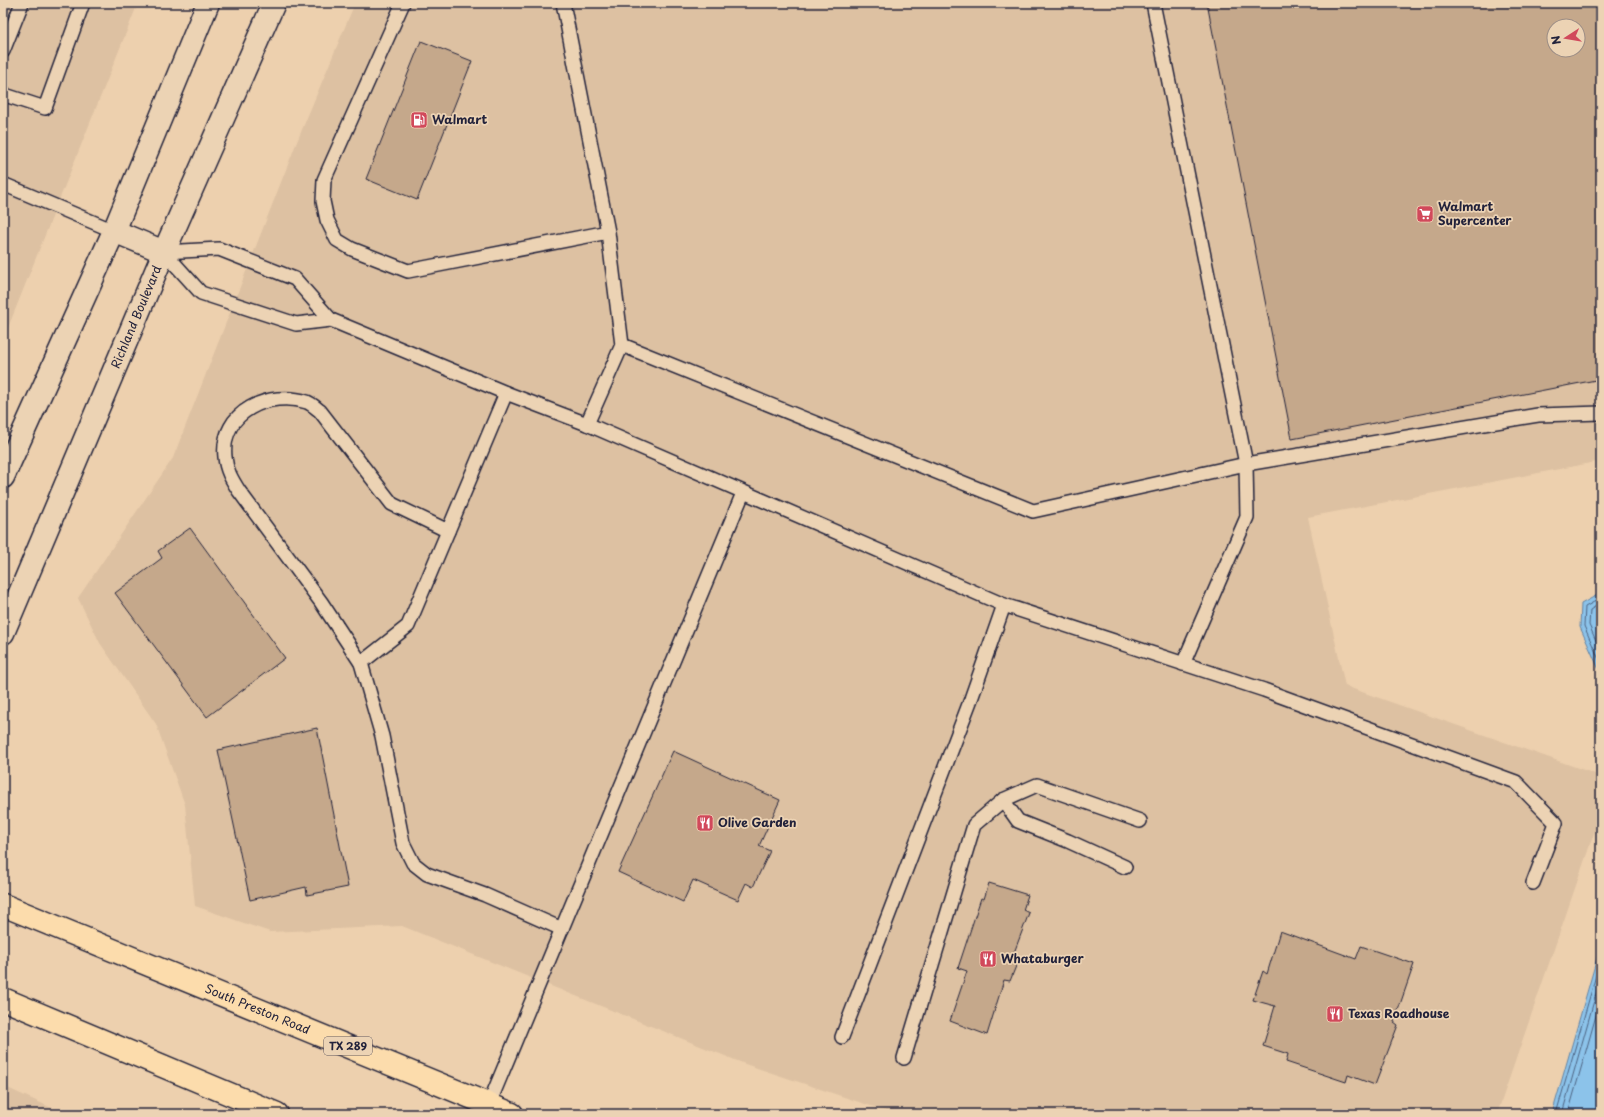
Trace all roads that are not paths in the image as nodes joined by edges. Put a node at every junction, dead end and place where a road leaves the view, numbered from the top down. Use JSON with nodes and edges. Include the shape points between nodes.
{"nodes":[{"id":1,"x":22,"y":3,"type":"edge"},
{"id":2,"x":83,"y":3,"type":"edge"},
{"id":3,"x":208,"y":3,"type":"edge"},
{"id":4,"x":274,"y":3,"type":"edge"},
{"id":5,"x":403,"y":3,"type":"edge"},
{"id":6,"x":564,"y":3,"type":"edge"},
{"id":7,"x":1153,"y":3,"type":"edge"},
{"id":8,"x":3,"y":51,"type":"edge"},
{"id":9,"x":4,"y":96,"type":"edge"},
{"id":10,"x":3,"y":184,"type":"edge"},
{"id":11,"x":114,"y":231,"type":"junction"},
{"id":12,"x":608,"y":232,"type":"junction"},
{"id":13,"x":164,"y":252,"type":"junction"},
{"id":14,"x":330,"y":320,"type":"junction"},
{"id":15,"x":622,"y":345,"type":"junction"},
{"id":16,"x":506,"y":393,"type":"junction"},
{"id":17,"x":1601,"y":413,"type":"edge"},
{"id":18,"x":588,"y":424,"type":"junction"},
{"id":19,"x":1246,"y":464,"type":"junction"},
{"id":20,"x":3,"y":477,"type":"edge"},
{"id":21,"x":743,"y":493,"type":"junction"},
{"id":22,"x":448,"y":531,"type":"junction"},
{"id":23,"x":1004,"y":605,"type":"junction"},
{"id":24,"x":3,"y":633,"type":"edge"},
{"id":25,"x":361,"y":663,"type":"junction"},
{"id":26,"x":1183,"y":664,"type":"junction"},
{"id":27,"x":1003,"y":800,"type":"junction"},
{"id":28,"x":1140,"y":821,"type":"dead end"},
{"id":29,"x":1125,"y":867,"type":"dead end"},
{"id":30,"x":1533,"y":883,"type":"dead end"},
{"id":31,"x":3,"y":905,"type":"edge"},
{"id":32,"x":562,"y":930,"type":"junction"},
{"id":33,"x":3,"y":999,"type":"edge"},
{"id":34,"x":842,"y":1037,"type":"dead end"},
{"id":35,"x":904,"y":1058,"type":"dead end"},
{"id":36,"x":489,"y":1104,"type":"junction"},
{"id":37,"x":277,"y":1114,"type":"edge"},
{"id":38,"x":512,"y":1114,"type":"edge"}],
"edges":[{"from":1,"to":8,"type":"lane"},
{"from":2,"to":9,"type":"lane","via":[[45,108]]},
{"from":3,"to":11,"type":"street"},
{"from":4,"to":13,"type":"street","name":"Richland Boulevard"},
{"from":5,"to":12,"type":"lane","via":[[324,180],[322,201],[327,220],[337,240],[352,249],[408,271]]},
{"from":6,"to":12,"type":"lane"},
{"from":7,"to":19,"type":"lane"},
{"from":10,"to":11,"type":"lane"},
{"from":11,"to":13,"type":"street"},
{"from":11,"to":20,"type":"street"},
{"from":12,"to":15,"type":"lane"},
{"from":13,"to":14,"type":"lane","via":[[201,292],[296,324]]},
{"from":13,"to":14,"type":"lane","via":[[219,249],[295,279]]},
{"from":13,"to":24,"type":"street","name":"Richland Boulevard"},
{"from":14,"to":16,"type":"lane"},
{"from":15,"to":18,"type":"lane"},
{"from":15,"to":19,"type":"lane","via":[[1033,511]]},
{"from":16,"to":18,"type":"lane"},
{"from":16,"to":22,"type":"lane"},
{"from":17,"to":19,"type":"lane","via":[[1538,415]]},
{"from":18,"to":21,"type":"lane"},
{"from":19,"to":26,"type":"lane","via":[[1247,517]]},
{"from":21,"to":23,"type":"lane"},
{"from":21,"to":32,"type":"lane"},
{"from":22,"to":25,"type":"lane","via":[[408,626]]},
{"from":22,"to":25,"type":"lane","via":[[392,504],[320,411],[309,402],[277,398],[265,400],[242,413],[232,425],[225,456],[229,475],[321,602]]},
{"from":23,"to":26,"type":"lane"},
{"from":23,"to":34,"type":"lane","via":[[968,707]]},
{"from":25,"to":32,"type":"lane","via":[[382,736],[403,843],[413,863],[427,874],[485,895]]},
{"from":26,"to":30,"type":"lane","via":[[1264,690],[1516,782],[1556,823]]},
{"from":27,"to":28,"type":"lane","via":[[1037,785]]},
{"from":27,"to":29,"type":"lane","via":[[1018,822]]},
{"from":27,"to":35,"type":"lane","via":[[974,824]]},
{"from":31,"to":36,"type":"main road","name":"South Preston Road","number":"TX 289"},
{"from":32,"to":36,"type":"lane"},
{"from":33,"to":37,"type":"main road"},
{"from":36,"to":38,"type":"main road","name":"South Preston Road","number":"TX 289"}]}
